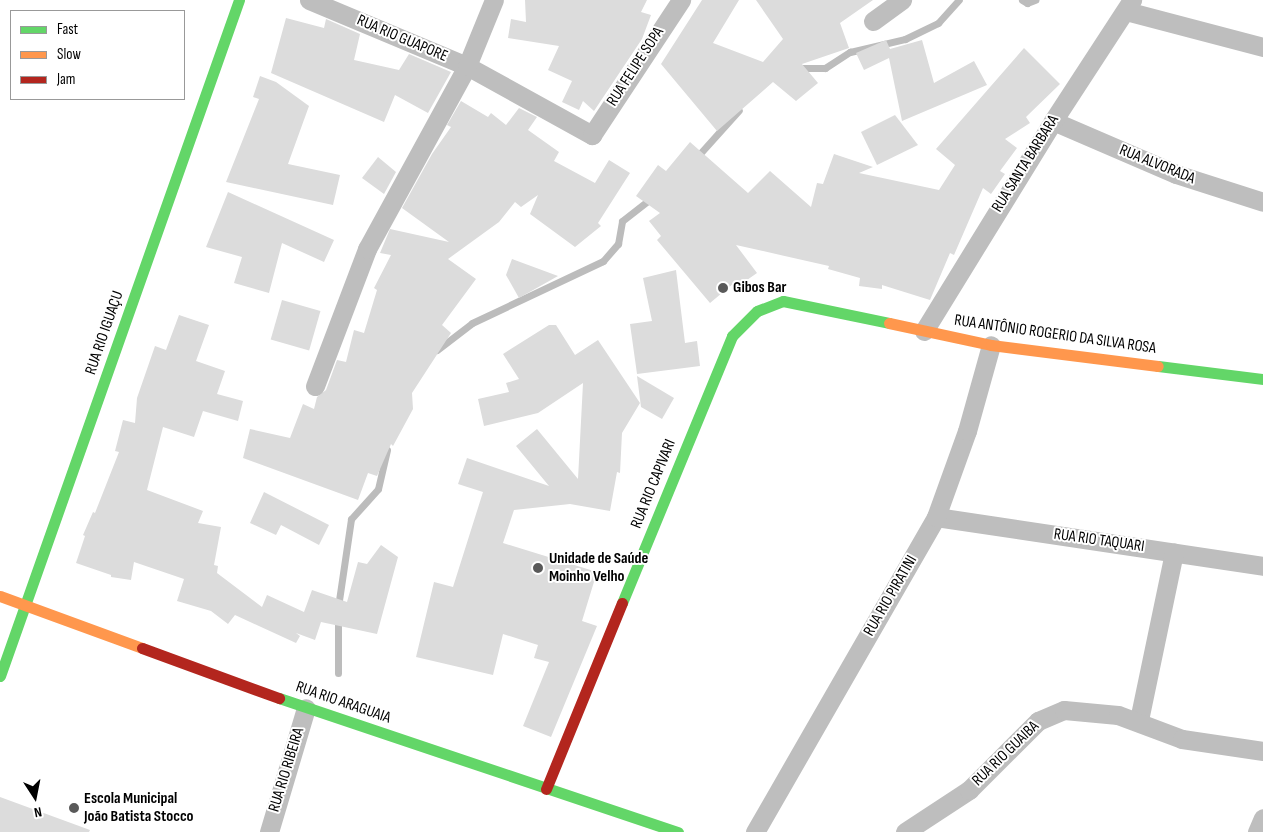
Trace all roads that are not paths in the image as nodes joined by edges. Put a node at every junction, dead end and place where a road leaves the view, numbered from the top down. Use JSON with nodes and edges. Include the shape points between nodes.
{"nodes":[{"id":1,"x":239,"y":0,"type":"edge"},
{"id":2,"x":308,"y":0,"type":"edge"},
{"id":3,"x":494,"y":0,"type":"edge"},
{"id":4,"x":681,"y":0,"type":"edge"},
{"id":5,"x":902,"y":0,"type":"edge"},
{"id":6,"x":1129,"y":6,"type":"edge"},
{"id":7,"x":873,"y":21,"type":"dead end"},
{"id":8,"x":1263,"y":47,"type":"edge"},
{"id":9,"x":467,"y":66,"type":"junction"},
{"id":10,"x":1053,"y":120,"type":"junction"},
{"id":11,"x":592,"y":135,"type":"joint"},
{"id":12,"x":1263,"y":202,"type":"edge"},
{"id":13,"x":757,"y":311,"type":"joint"},
{"id":14,"x":924,"y":331,"type":"junction"},
{"id":15,"x":990,"y":345,"type":"junction"},
{"id":16,"x":1263,"y":379,"type":"edge"},
{"id":17,"x":315,"y":386,"type":"dead end"},
{"id":18,"x":936,"y":517,"type":"junction"},
{"id":19,"x":1174,"y":553,"type":"junction"},
{"id":20,"x":1263,"y":566,"type":"edge"},
{"id":21,"x":0,"y":596,"type":"edge"},
{"id":22,"x":26,"y":606,"type":"junction"},
{"id":23,"x":0,"y":676,"type":"edge"},
{"id":24,"x":306,"y":708,"type":"junction"},
{"id":25,"x":1139,"y":720,"type":"junction"},
{"id":26,"x":1263,"y":751,"type":"edge"},
{"id":27,"x":546,"y":789,"type":"junction"},
{"id":28,"x":1263,"y":818,"type":"edge"},
{"id":29,"x":269,"y":832,"type":"edge"},
{"id":30,"x":678,"y":832,"type":"edge"},
{"id":31,"x":755,"y":832,"type":"edge"},
{"id":32,"x":905,"y":832,"type":"edge"},
{"id":33,"x":1257,"y":832,"type":"edge"}],
"edges":[{"from":1,"to":22,"type":"street","name":"RUA RIO IGUAÇU"},
{"from":2,"to":9,"type":"street","name":"RUA RIO GUAPORE"},
{"from":3,"to":9,"type":"street"},
{"from":4,"to":11,"type":"street","name":"RUA FELIPE SOPA"},
{"from":5,"to":7,"type":"street"},
{"from":6,"to":8,"type":"street"},
{"from":6,"to":10,"type":"street","name":"RUA SANTA BARBARA"},
{"from":9,"to":11,"type":"street","name":"RUA RIO GUAPORE"},
{"from":9,"to":17,"type":"street","via":[[367,249]]},
{"from":10,"to":12,"type":"street","name":"RUA ALVORADA","via":[[1176,174]]},
{"from":10,"to":14,"type":"street","name":"RUA SANTA BARBARA"},
{"from":13,"to":14,"type":"street","name":"RUA ANTÔNIO ROGERIO DA SILVA ROSA","via":[[783,301]]},
{"from":13,"to":27,"type":"street","name":"RUA RIO CAPIVARI","via":[[732,336]]},
{"from":14,"to":15,"type":"street","name":"RUA ANTÔNIO ROGERIO DA SILVA ROSA"},
{"from":15,"to":16,"type":"street","name":"RUA ANTÔNIO ROGERIO DA SILVA ROSA"},
{"from":15,"to":18,"type":"street","name":"RUA RIO PIRATINI","via":[[967,431]]},
{"from":18,"to":19,"type":"street","name":"RUA RIO TAQUARI"},
{"from":18,"to":31,"type":"street","name":"RUA RIO PIRATINI"},
{"from":19,"to":20,"type":"street","name":"RUA RIO TAQUARI"},
{"from":19,"to":25,"type":"street"},
{"from":21,"to":22,"type":"street","name":"RUA RIO ARAGUAIA"},
{"from":22,"to":23,"type":"street","name":"RUA RIO IGUAÇU"},
{"from":22,"to":24,"type":"street","name":"RUA RIO ARAGUAIA"},
{"from":24,"to":27,"type":"street","name":"RUA RIO ARAGUAIA"},
{"from":24,"to":29,"type":"street","name":"RUA RIO RIBEIRA"},
{"from":25,"to":26,"type":"street","name":"RUA RIO GUAIBA","via":[[1182,739]]},
{"from":25,"to":32,"type":"street","name":"RUA RIO GUAIBA","via":[[1064,710],[1038,721],[969,790]]},
{"from":27,"to":30,"type":"street","name":"RUA RIO ARAGUAIA"},
{"from":28,"to":33,"type":"street"}]}
